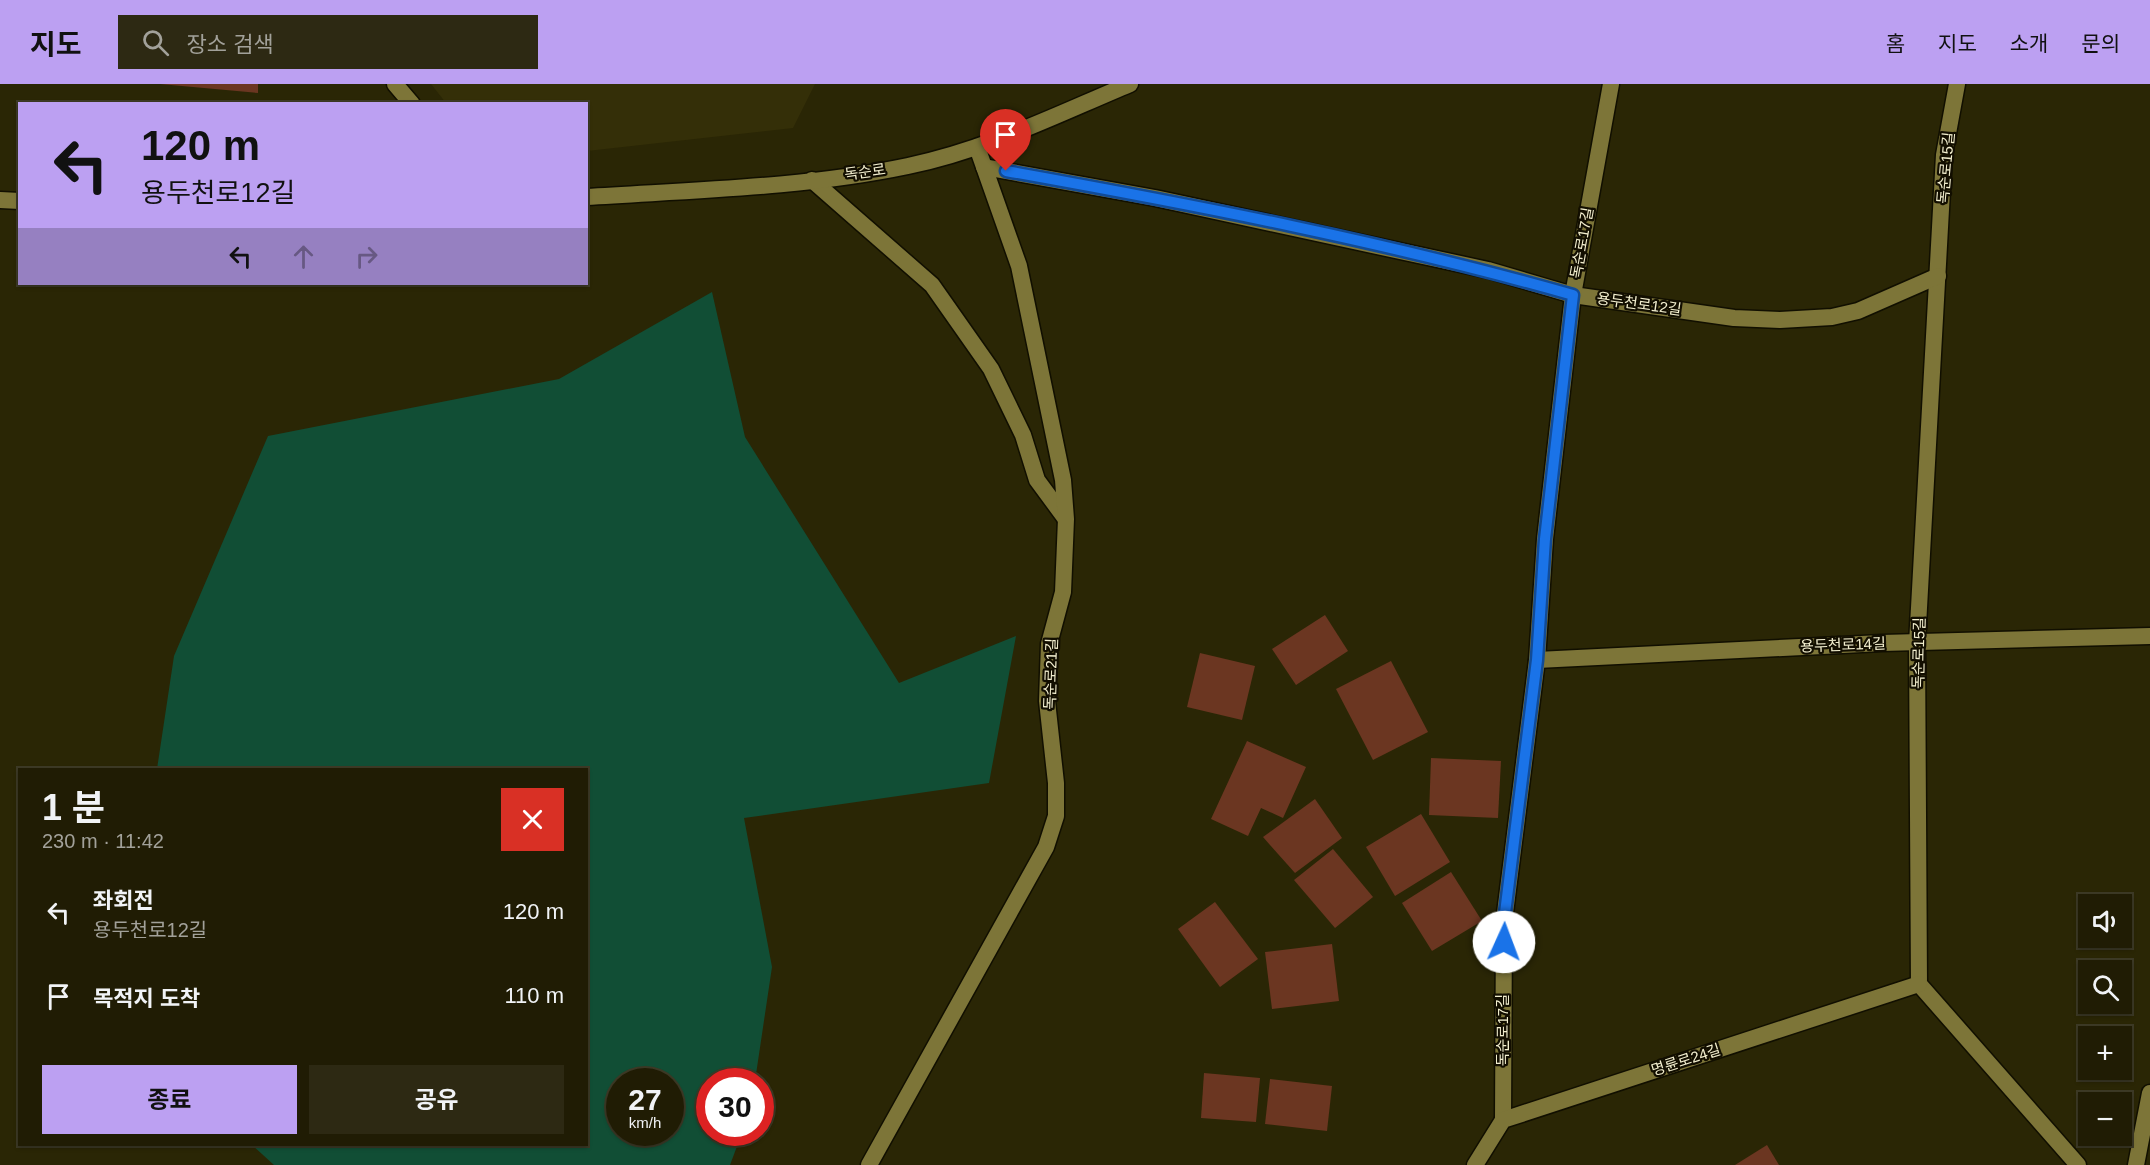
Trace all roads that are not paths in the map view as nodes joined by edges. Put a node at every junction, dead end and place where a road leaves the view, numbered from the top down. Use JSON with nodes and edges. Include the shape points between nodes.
{"nodes":[{"id":1,"x":395,"y":84,"type":"edge"},
{"id":2,"x":1130,"y":84,"type":"edge"},
{"id":3,"x":1611,"y":84,"type":"edge"},
{"id":4,"x":1957,"y":84,"type":"edge"},
{"id":5,"x":410,"y":102,"type":"edge"},
{"id":6,"x":977,"y":147,"type":"junction"},
{"id":7,"x":984,"y":167,"type":"junction"},
{"id":8,"x":812,"y":180,"type":"junction"},
{"id":9,"x":588,"y":197,"type":"edge"},
{"id":10,"x":0,"y":200,"type":"edge"},
{"id":11,"x":18,"y":201,"type":"edge"},
{"id":12,"x":1938,"y":276,"type":"junction"},
{"id":13,"x":1573,"y":295,"type":"junction"},
{"id":14,"x":1066,"y":519,"type":"junction"},
{"id":15,"x":2150,"y":636,"type":"edge"},
{"id":16,"x":1917,"y":644,"type":"junction"},
{"id":17,"x":1537,"y":660,"type":"junction"},
{"id":18,"x":1919,"y":984,"type":"junction"},
{"id":19,"x":2150,"y":1093,"type":"edge"},
{"id":20,"x":1503,"y":1119,"type":"junction"},
{"id":21,"x":869,"y":1165,"type":"edge"},
{"id":22,"x":1475,"y":1165,"type":"edge"},
{"id":23,"x":2078,"y":1165,"type":"edge"},
{"id":24,"x":2136,"y":1165,"type":"edge"}],
"edges":[{"from":1,"to":5,"type":"street"},
{"from":2,"to":6,"type":"street","name":"독순로"},
{"from":3,"to":13,"type":"street","name":"독순로17길"},
{"from":4,"to":12,"type":"street","name":"독순로15길","via":[[1944,155]]},
{"from":6,"to":7,"type":"street","name":"독순로21길"},
{"from":6,"to":8,"type":"street","name":"독순로","via":[[908,166]]},
{"from":7,"to":13,"type":"street","name":"용두천로12길","via":[[1155,198],[1488,270]]},
{"from":7,"to":14,"type":"street","name":"독순로21길","via":[[1019,266],[1063,480]]},
{"from":8,"to":9,"type":"street","name":"독순로"},
{"from":8,"to":14,"type":"street","via":[[932,285],[991,369],[1023,435],[1037,480]]},
{"from":10,"to":11,"type":"street"},
{"from":12,"to":13,"type":"street","name":"용두천로12길","via":[[1858,311],[1780,320],[1734,318]]},
{"from":12,"to":16,"type":"street","name":"독순로15길"},
{"from":13,"to":17,"type":"street","name":"독순로17길","via":[[1545,539]]},
{"from":14,"to":21,"type":"street","name":"독순로21길","via":[[1063,592],[1049,644],[1047,701],[1056,816],[1046,847]]},
{"from":15,"to":16,"type":"street","name":"용두천로14길"},
{"from":16,"to":17,"type":"street","name":"용두천로14길"},
{"from":16,"to":18,"type":"street","name":"독순로15길"},
{"from":17,"to":20,"type":"street","name":"독순로17길","via":[[1504,921]]},
{"from":18,"to":20,"type":"street","name":"명륜로24길"},
{"from":18,"to":23,"type":"street"},
{"from":19,"to":24,"type":"street"},
{"from":20,"to":22,"type":"street"}]}
